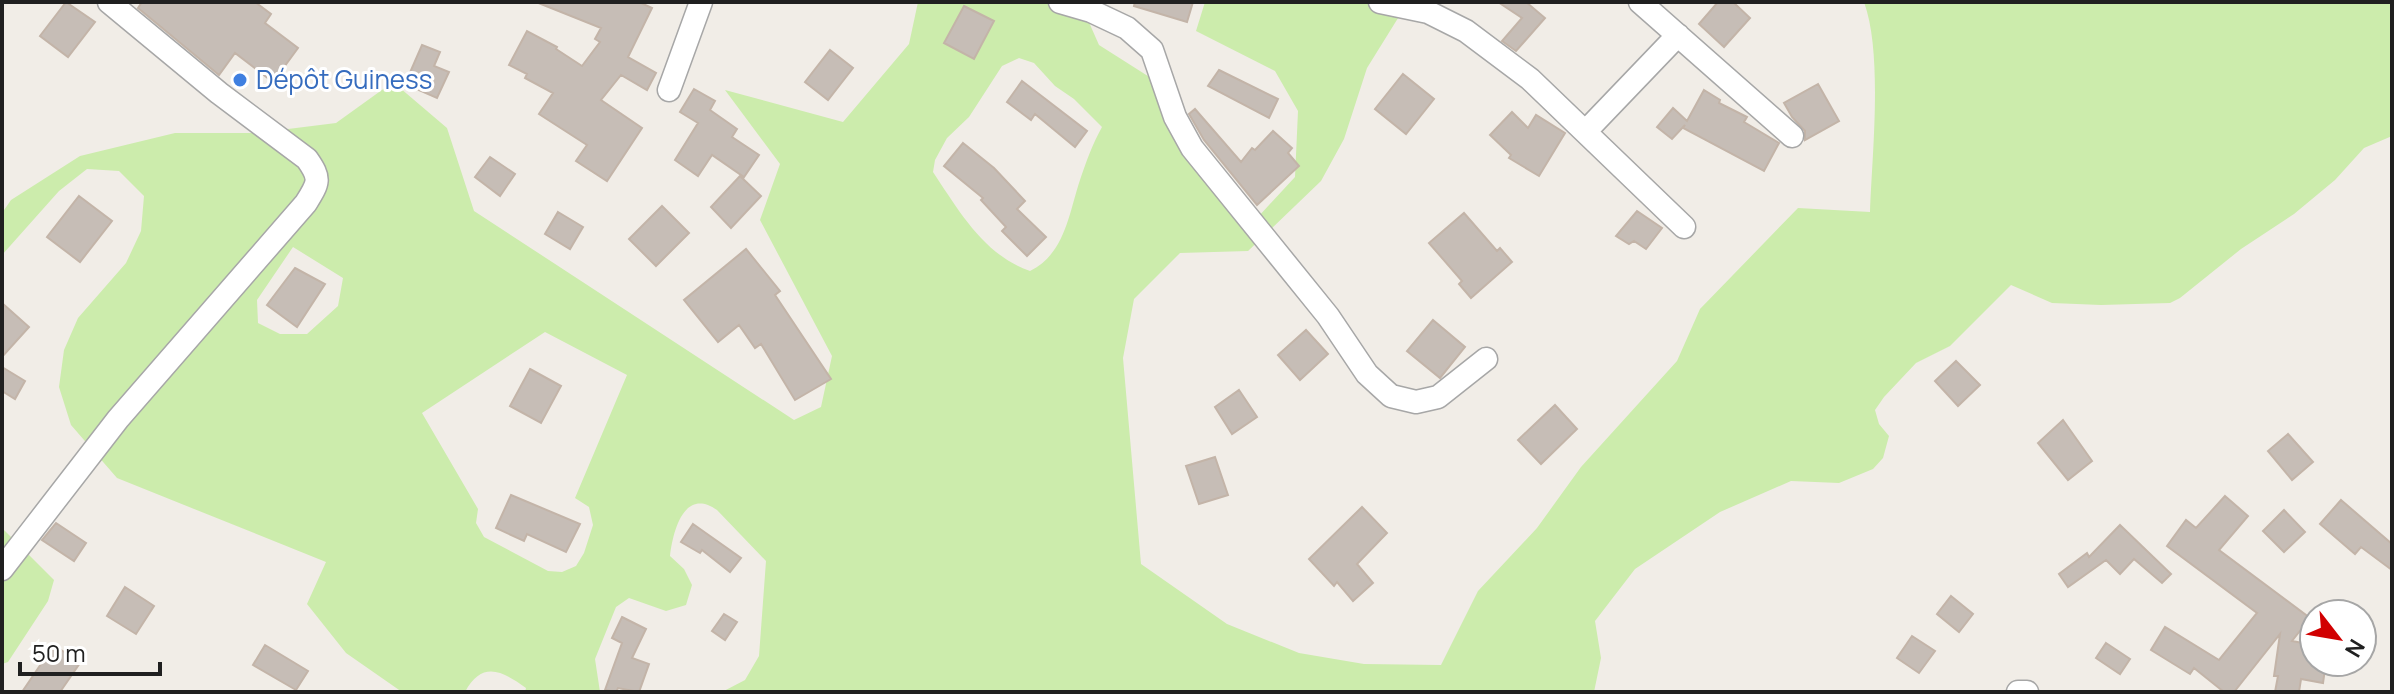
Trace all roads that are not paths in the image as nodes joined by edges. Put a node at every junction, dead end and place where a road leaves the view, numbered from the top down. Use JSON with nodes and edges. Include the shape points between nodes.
{"nodes":[{"id":1,"x":109,"y":2,"type":"edge"},
{"id":2,"x":701,"y":2,"type":"edge"},
{"id":3,"x":1060,"y":2,"type":"edge"},
{"id":4,"x":1380,"y":2,"type":"edge"},
{"id":5,"x":1640,"y":2,"type":"edge"},
{"id":6,"x":1678,"y":35,"type":"junction"},
{"id":7,"x":669,"y":90,"type":"dead end"},
{"id":8,"x":1586,"y":131,"type":"junction"},
{"id":9,"x":1792,"y":136,"type":"dead end"},
{"id":10,"x":1684,"y":227,"type":"dead end"},
{"id":11,"x":1486,"y":359,"type":"dead end"},
{"id":12,"x":2,"y":569,"type":"edge"},
{"id":13,"x":2018,"y":692,"type":"edge"},
{"id":14,"x":2027,"y":692,"type":"edge"}],
"edges":[{"from":1,"to":12,"type":"street","via":[[307,159],[317,185],[118,419]]},
{"from":2,"to":7,"type":"street"},
{"from":3,"to":11,"type":"street","via":[[1127,28],[1152,50],[1175,117],[1192,148],[1328,316],[1367,374],[1391,396],[1416,402],[1438,397]]},
{"from":4,"to":8,"type":"street","via":[[1428,12],[1466,31],[1530,79]]},
{"from":5,"to":6,"type":"street"},
{"from":6,"to":8,"type":"street"},
{"from":6,"to":9,"type":"street"},
{"from":8,"to":10,"type":"street"},
{"from":13,"to":14,"type":"street"}]}
